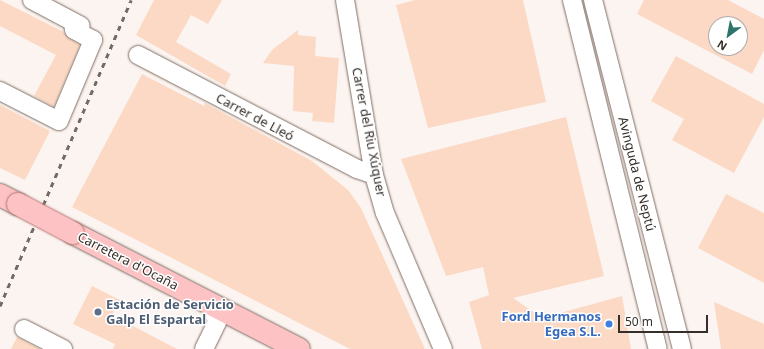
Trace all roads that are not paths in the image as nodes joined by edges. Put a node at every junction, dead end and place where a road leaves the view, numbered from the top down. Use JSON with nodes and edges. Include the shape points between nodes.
{"nodes":[{"id":1,"x":32,"y":0,"type":"edge"},
{"id":2,"x":344,"y":0,"type":"edge"},
{"id":3,"x":572,"y":0,"type":"edge"},
{"id":4,"x":593,"y":0,"type":"edge"},
{"id":5,"x":138,"y":55,"type":"dead end"},
{"id":6,"x":0,"y":91,"type":"edge"},
{"id":7,"x":374,"y":175,"type":"junction"},
{"id":8,"x":8,"y":206,"type":"edge"},
{"id":9,"x":215,"y":313,"type":"junction"},
{"id":10,"x":24,"y":329,"type":"dead end"},
{"id":11,"x":63,"y":349,"type":"edge"},
{"id":12,"x":204,"y":349,"type":"edge"},
{"id":13,"x":268,"y":349,"type":"edge"},
{"id":14,"x":299,"y":349,"type":"edge"},
{"id":15,"x":442,"y":349,"type":"edge"},
{"id":16,"x":658,"y":349,"type":"edge"},
{"id":17,"x":682,"y":349,"type":"edge"}],
"edges":[{"from":1,"to":6,"type":"street","via":[[77,24],[74,30],[93,40],[60,121]]},
{"from":2,"to":7,"type":"street","name":"Carrer del Riu Xúquer"},
{"from":3,"to":16,"type":"street","name":"Avinguda de Neptú"},
{"from":4,"to":17,"type":"street","name":"Avinguda de Neptú"},
{"from":5,"to":7,"type":"street","name":"Carrer de Lleó","via":[[357,169]]},
{"from":7,"to":15,"type":"street","name":"Carrer del Riu Xúquer","via":[[385,213]]},
{"from":8,"to":9,"type":"main road","name":"Carretera d'Ocaña","bridge":true},
{"from":9,"to":12,"type":"street"},
{"from":9,"to":13,"type":"main road","name":"Carretera d'Ocaña"},
{"from":9,"to":14,"type":"main road","name":"Carretera d'Ocaña"},
{"from":10,"to":11,"type":"street"}]}
